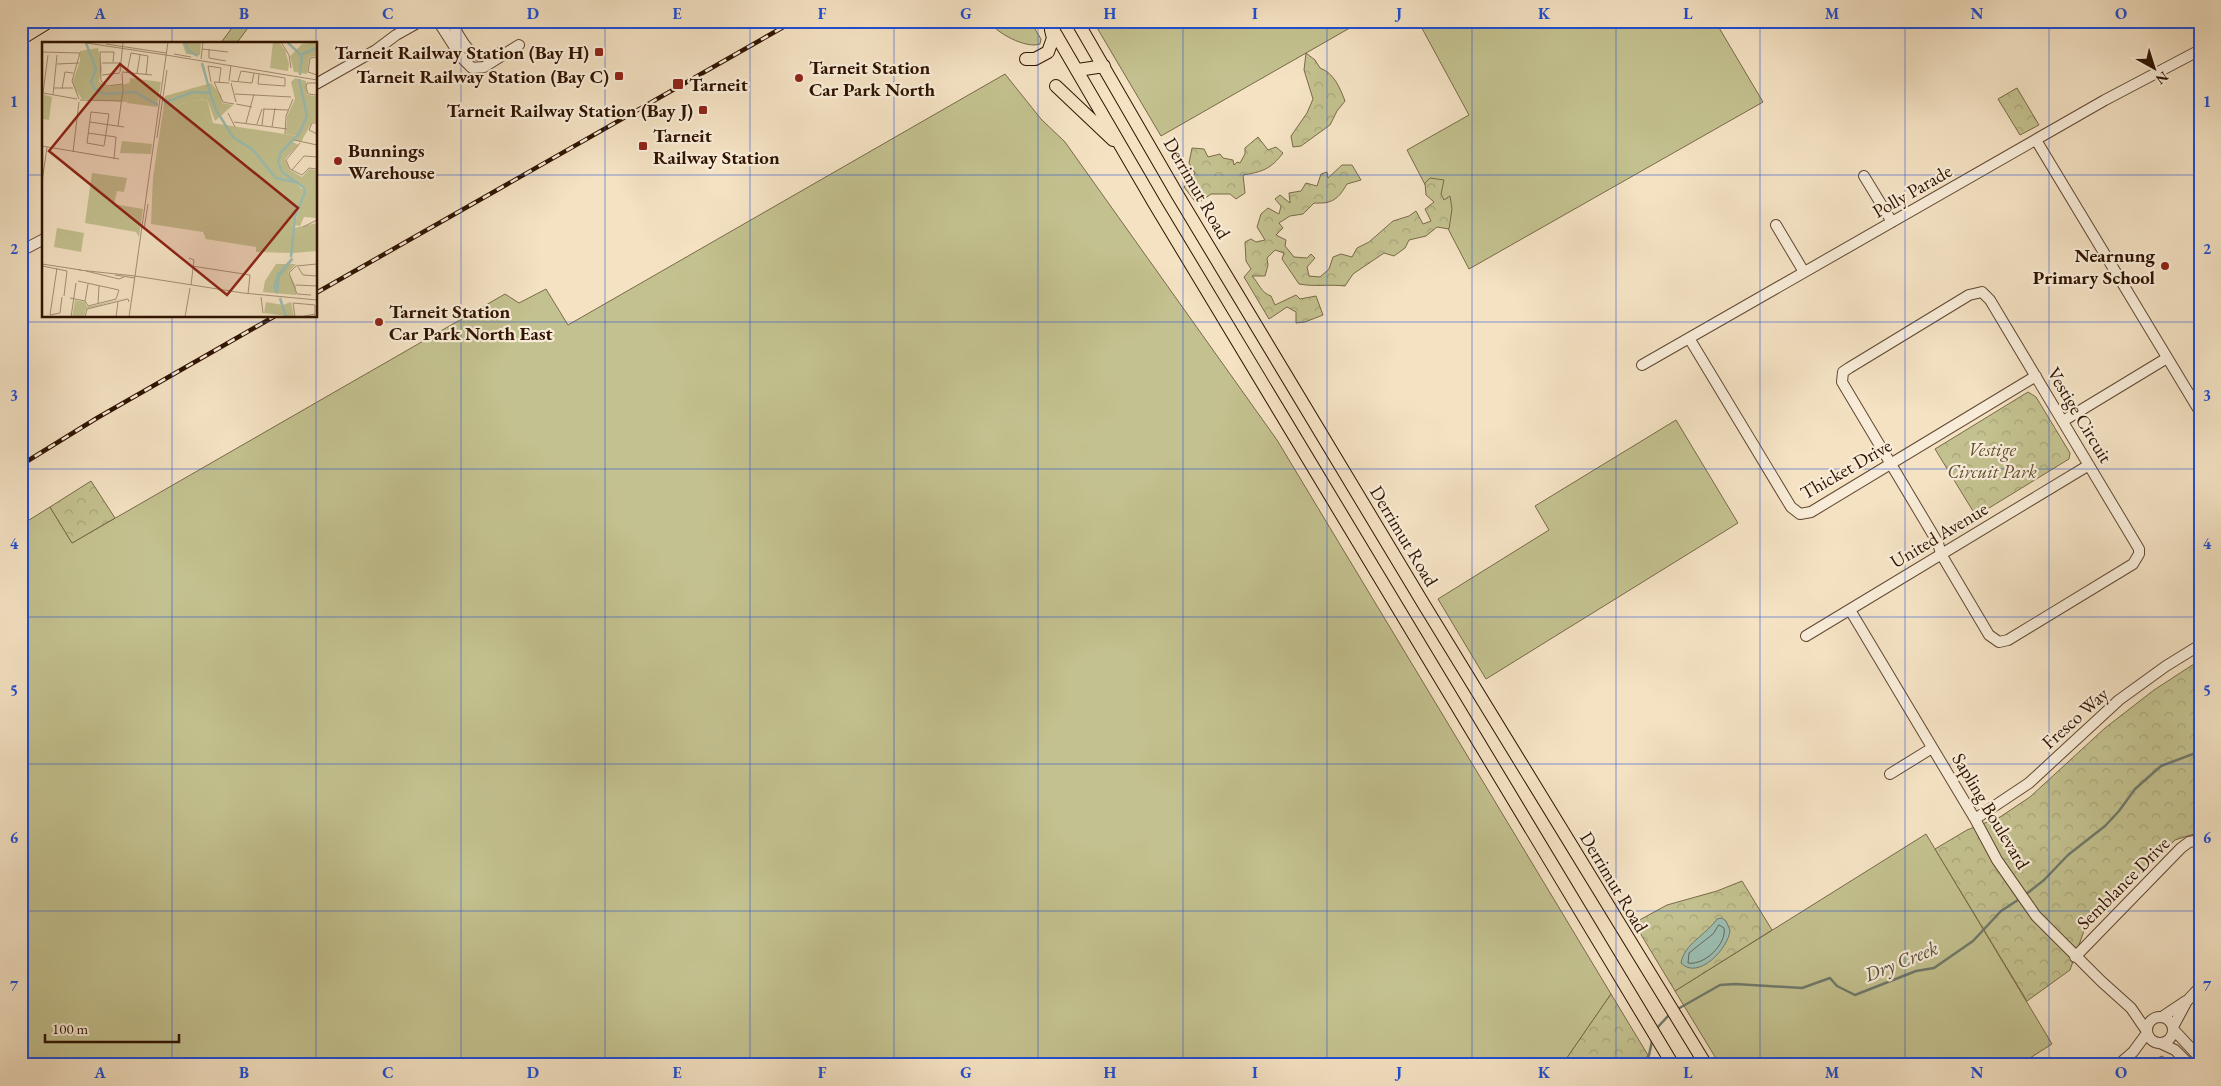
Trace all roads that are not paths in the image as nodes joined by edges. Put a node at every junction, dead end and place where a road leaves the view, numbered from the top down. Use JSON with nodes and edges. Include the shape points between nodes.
{"nodes":[{"id":1,"x":48,"y":21,"type":"edge"},
{"id":2,"x":421,"y":21,"type":"edge"},
{"id":3,"x":438,"y":21,"type":"edge"},
{"id":4,"x":451,"y":21,"type":"edge"},
{"id":5,"x":1048,"y":21,"type":"edge"},
{"id":6,"x":1078,"y":21,"type":"edge"},
{"id":7,"x":21,"y":37,"type":"edge"},
{"id":8,"x":2200,"y":50,"type":"edge"},
{"id":9,"x":1026,"y":59,"type":"dead end"},
{"id":10,"x":1104,"y":66,"type":"junction"},
{"id":11,"x":1078,"y":70,"type":"junction"},
{"id":12,"x":1084,"y":82,"type":"junction"},
{"id":13,"x":318,"y":83,"type":"edge"},
{"id":14,"x":1056,"y":86,"type":"dead end"},
{"id":15,"x":2036,"y":140,"type":"junction"},
{"id":16,"x":1122,"y":149,"type":"junction"},
{"id":17,"x":1864,"y":176,"type":"dead end"},
{"id":18,"x":1892,"y":222,"type":"junction"},
{"id":19,"x":1776,"y":225,"type":"dead end"},
{"id":20,"x":42,"y":240,"type":"edge"},
{"id":21,"x":21,"y":251,"type":"edge"},
{"id":22,"x":1804,"y":272,"type":"junction"},
{"id":23,"x":1689,"y":338,"type":"junction"},
{"id":24,"x":2167,"y":358,"type":"junction"},
{"id":25,"x":1642,"y":365,"type":"dead end"},
{"id":26,"x":2036,"y":376,"type":"junction"},
{"id":27,"x":2200,"y":412,"type":"edge"},
{"id":28,"x":2063,"y":422,"type":"junction"},
{"id":29,"x":1890,"y":464,"type":"junction"},
{"id":30,"x":2089,"y":465,"type":"junction"},
{"id":31,"x":1941,"y":554,"type":"junction"},
{"id":32,"x":1850,"y":610,"type":"junction"},
{"id":33,"x":1806,"y":636,"type":"dead end"},
{"id":34,"x":2200,"y":645,"type":"edge"},
{"id":35,"x":1932,"y":748,"type":"junction"},
{"id":36,"x":1890,"y":774,"type":"dead end"},
{"id":37,"x":1976,"y":819,"type":"junction"},
{"id":38,"x":2200,"y":840,"type":"edge"},
{"id":39,"x":2075,"y":957,"type":"junction"},
{"id":40,"x":2200,"y":987,"type":"edge"},
{"id":41,"x":2187,"y":1001,"type":"junction"},
{"id":42,"x":2131,"y":1008,"type":"junction"},
{"id":43,"x":2160,"y":1017,"type":"junction"},
{"id":44,"x":2173,"y":1028,"type":"junction"},
{"id":45,"x":2147,"y":1031,"type":"junction"},
{"id":46,"x":2158,"y":1043,"type":"junction"},
{"id":47,"x":2133,"y":1052,"type":"junction"},
{"id":48,"x":2200,"y":1058,"type":"edge"},
{"id":49,"x":1702,"y":1059,"type":"edge"},
{"id":50,"x":1673,"y":1065,"type":"edge"},
{"id":51,"x":2118,"y":1065,"type":"edge"},
{"id":52,"x":2190,"y":1065,"type":"edge"}],
"edges":[{"from":1,"to":7,"type":"highway"},
{"from":2,"to":13,"type":"street"},
{"from":3,"to":4,"type":"street","via":[[472,68],[484,67],[519,45],[489,57],[476,56]]},
{"from":5,"to":9,"type":"main road","via":[[1053,38],[1051,49]]},
{"from":5,"to":11,"type":"main road"},
{"from":6,"to":10,"type":"main road","name":"Derrimut Road"},
{"from":8,"to":15,"type":"street","name":"Polly Parade"},
{"from":10,"to":11,"type":"main road"},
{"from":10,"to":12,"type":"main road"},
{"from":10,"to":49,"type":"main road","name":"Derrimut Road","via":[[1407,577]]},
{"from":11,"to":12,"type":"main road"},
{"from":12,"to":16,"type":"main road"},
{"from":14,"to":16,"type":"main road"},
{"from":15,"to":18,"type":"street","name":"Polly Parade"},
{"from":15,"to":24,"type":"street"},
{"from":16,"to":50,"type":"main road"},
{"from":17,"to":18,"type":"street"},
{"from":18,"to":22,"type":"street","name":"Polly Parade"},
{"from":19,"to":22,"type":"street"},
{"from":20,"to":21,"type":"street"},
{"from":22,"to":23,"type":"street","name":"Polly Parade"},
{"from":23,"to":25,"type":"street","name":"Polly Parade"},
{"from":23,"to":29,"type":"street","name":"Thicket Drive","via":[[1795,511],[1800,514],[1811,512]]},
{"from":24,"to":27,"type":"street"},
{"from":24,"to":28,"type":"street"},
{"from":26,"to":28,"type":"street","name":"Vestige Circuit"},
{"from":26,"to":29,"type":"street","name":"Thicket Drive"},
{"from":26,"to":29,"type":"street","name":"Vestige Circuit","via":[[1990,300],[1982,292],[1969,295],[1844,372],[1844,389]]},
{"from":28,"to":30,"type":"street","name":"Vestige Circuit"},
{"from":29,"to":31,"type":"street","via":[[1930,528]]},
{"from":30,"to":31,"type":"street","name":"United Avenue"},
{"from":30,"to":31,"type":"street","name":"Vestige Circuit","via":[[2137,544],[2139,554],[2133,564],[2034,625],[2004,641],[1992,638]]},
{"from":31,"to":32,"type":"street","name":"United Avenue"},
{"from":32,"to":33,"type":"street","name":"United Avenue"},
{"from":32,"to":35,"type":"street","name":"Sapling Boulevard"},
{"from":34,"to":37,"type":"street","name":"Fresco Way","via":[[2119,700],[2029,783]]},
{"from":35,"to":36,"type":"street"},
{"from":35,"to":37,"type":"street","name":"Sapling Boulevard"},
{"from":37,"to":39,"type":"street","name":"Sapling Boulevard","via":[[2008,876],[2036,916]]},
{"from":38,"to":39,"type":"street","name":"Semblance Drive","via":[[2181,848]]},
{"from":39,"to":42,"type":"street","name":"Sapling Boulevard"},
{"from":40,"to":41,"type":"street"},
{"from":41,"to":43,"type":"street"},
{"from":41,"to":44,"type":"street"},
{"from":42,"to":43,"type":"street","name":"Sapling Boulevard"},
{"from":42,"to":45,"type":"street","name":"Sapling Boulevard"},
{"from":43,"to":44,"type":"street","via":[[2170,1021]]},
{"from":43,"to":45,"type":"street","via":[[2150,1021]]},
{"from":44,"to":46,"type":"street","via":[[2170,1039]]},
{"from":44,"to":48,"type":"street"},
{"from":45,"to":46,"type":"street","via":[[2149,1038]]},
{"from":45,"to":47,"type":"street"},
{"from":46,"to":47,"type":"street"},
{"from":46,"to":52,"type":"street","via":[[2175,1050]]},
{"from":47,"to":51,"type":"street"}]}
